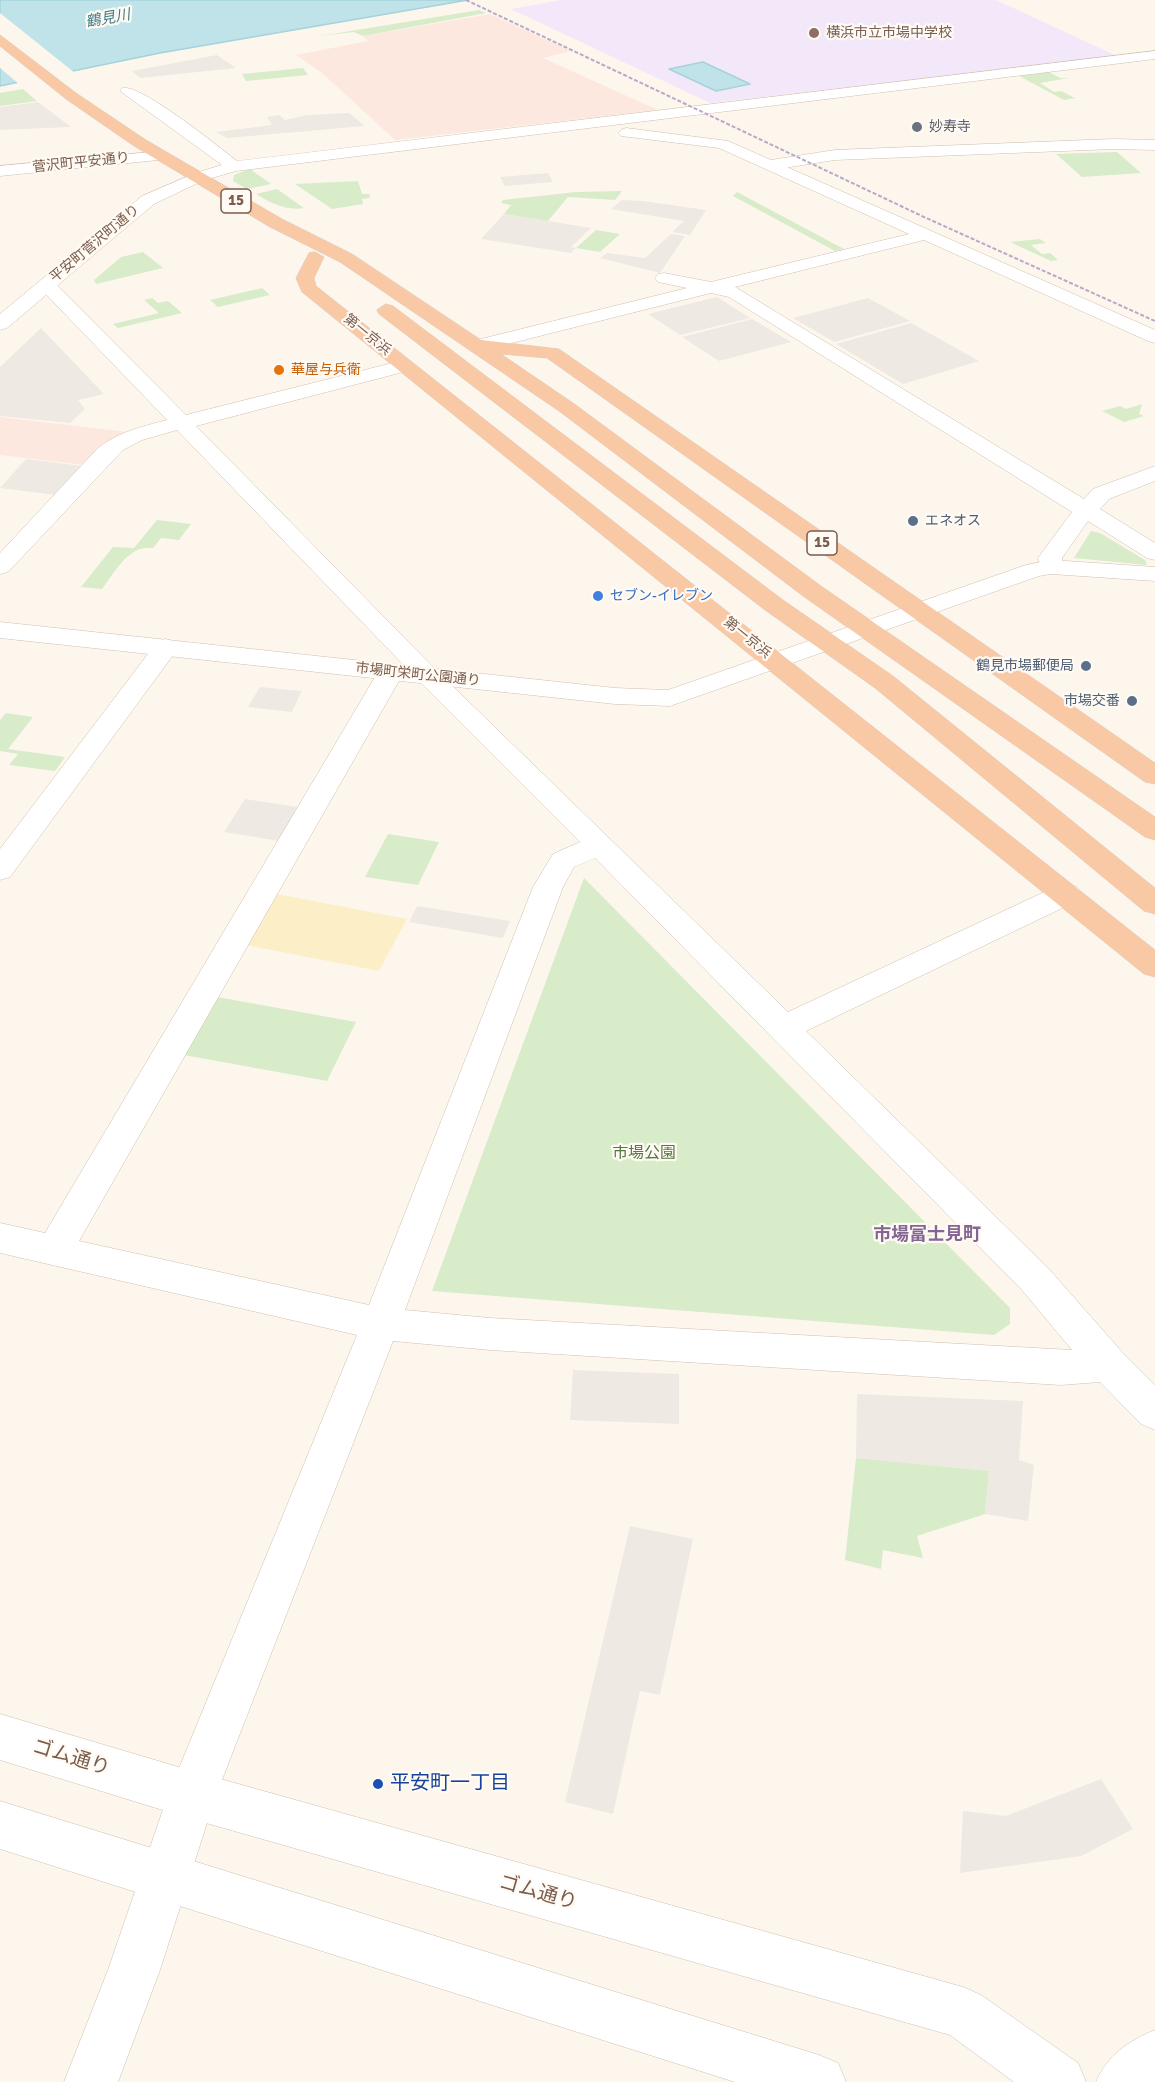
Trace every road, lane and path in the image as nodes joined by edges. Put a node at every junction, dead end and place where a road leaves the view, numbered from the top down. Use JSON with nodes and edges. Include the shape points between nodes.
{"nodes":[{"id":1,"x":0,"y":39,"type":"edge"},
{"id":2,"x":1155,"y":55,"type":"edge"},
{"id":3,"x":127,"y":91,"type":"dead end"},
{"id":4,"x":566,"y":127,"type":"junction"},
{"id":5,"x":1155,"y":145,"type":"edge"},
{"id":6,"x":162,"y":156,"type":"junction"},
{"id":7,"x":771,"y":165,"type":"junction"},
{"id":8,"x":234,"y":166,"type":"junction"},
{"id":9,"x":0,"y":171,"type":"edge"},
{"id":10,"x":198,"y":177,"type":"junction"},
{"id":11,"x":899,"y":210,"type":"dead end"},
{"id":12,"x":878,"y":214,"type":"junction"},
{"id":13,"x":276,"y":224,"type":"junction"},
{"id":14,"x":925,"y":234,"type":"junction"},
{"id":15,"x":315,"y":257,"type":"junction"},
{"id":16,"x":664,"y":278,"type":"dead end"},
{"id":17,"x":46,"y":284,"type":"junction"},
{"id":18,"x":717,"y":287,"type":"junction"},
{"id":19,"x":0,"y":324,"type":"edge"},
{"id":20,"x":1155,"y":337,"type":"edge"},
{"id":21,"x":476,"y":346,"type":"junction"},
{"id":22,"x":404,"y":366,"type":"junction"},
{"id":23,"x":180,"y":422,"type":"junction"},
{"id":24,"x":1155,"y":473,"type":"edge"},
{"id":25,"x":1088,"y":509,"type":"junction"},
{"id":26,"x":1155,"y":553,"type":"edge"},
{"id":27,"x":0,"y":567,"type":"edge"},
{"id":28,"x":1051,"y":567,"type":"junction"},
{"id":29,"x":1155,"y":574,"type":"edge"},
{"id":30,"x":919,"y":611,"type":"junction"},
{"id":31,"x":867,"y":629,"type":"junction"},
{"id":32,"x":0,"y":630,"type":"edge"},
{"id":33,"x":828,"y":642,"type":"junction"},
{"id":34,"x":166,"y":647,"type":"junction"},
{"id":35,"x":776,"y":661,"type":"junction"},
{"id":36,"x":391,"y":672,"type":"junction"},
{"id":37,"x":428,"y":676,"type":"junction"},
{"id":38,"x":1155,"y":776,"type":"edge"},
{"id":39,"x":1155,"y":831,"type":"edge"},
{"id":40,"x":598,"y":845,"type":"junction"},
{"id":41,"x":0,"y":870,"type":"edge"},
{"id":42,"x":1066,"y":894,"type":"junction"},
{"id":43,"x":1155,"y":904,"type":"edge"},
{"id":44,"x":1155,"y":966,"type":"edge"},
{"id":45,"x":783,"y":1028,"type":"junction"},
{"id":46,"x":0,"y":1238,"type":"edge"},
{"id":47,"x":54,"y":1250,"type":"junction"},
{"id":48,"x":381,"y":1324,"type":"junction"},
{"id":49,"x":1108,"y":1364,"type":"junction"},
{"id":50,"x":1155,"y":1412,"type":"edge"},
{"id":51,"x":0,"y":1737,"type":"edge"},
{"id":52,"x":192,"y":1795,"type":"junction"},
{"id":53,"x":0,"y":1825,"type":"edge"},
{"id":54,"x":164,"y":1875,"type":"junction"},
{"id":55,"x":1155,"y":2056,"type":"edge"},
{"id":56,"x":91,"y":2082,"type":"edge"},
{"id":57,"x":819,"y":2082,"type":"edge"},
{"id":58,"x":1059,"y":2082,"type":"edge"},
{"id":59,"x":1123,"y":2082,"type":"edge"}],
"edges":[{"from":1,"to":6,"type":"highway","name":"第一京浜","number":"15","via":[[71,96]]},
{"from":2,"to":4,"type":"street"},
{"from":3,"to":8,"type":"street"},
{"from":4,"to":7,"type":"street","via":[[710,141]]},
{"from":4,"to":8,"type":"street","name":"平安町菅沢町通り"},
{"from":5,"to":7,"type":"street","via":[[835,154]]},
{"from":6,"to":9,"type":"street","name":"菅沢町平安通り"},
{"from":6,"to":10,"type":"highway","name":"第一京浜","number":"15"},
{"from":7,"to":12,"type":"street"},
{"from":8,"to":10,"type":"street","name":"平安町菅沢町通り"},
{"from":10,"to":13,"type":"highway","name":"第一京浜","number":"15"},
{"from":10,"to":17,"type":"street","name":"平安町菅沢町通り","via":[[148,200]]},
{"from":11,"to":12,"type":"street"},
{"from":12,"to":14,"type":"street"},
{"from":13,"to":15,"type":"highway","name":"第一京浜","number":"15"},
{"from":13,"to":21,"type":"highway","name":"第一京浜","number":"15","via":[[346,258]]},
{"from":14,"to":18,"type":"street"},
{"from":14,"to":20,"type":"street"},
{"from":15,"to":22,"type":"highway","name":"第一京浜","via":[[305,278],[308,288]]},
{"from":15,"to":33,"type":"highway","name":"第一京浜","number":"15"},
{"from":16,"to":18,"type":"street"},
{"from":17,"to":19,"type":"street","name":"平安町菅沢町通り"},
{"from":17,"to":23,"type":"street"},
{"from":18,"to":21,"type":"street"},
{"from":18,"to":25,"type":"street","via":[[735,293]]},
{"from":21,"to":30,"type":"highway","name":"第一京浜","number":"15","via":[[552,353]]},
{"from":21,"to":31,"type":"highway","name":"第一京浜","number":"15","via":[[567,407]]},
{"from":22,"to":23,"type":"street"},
{"from":22,"to":35,"type":"highway","name":"第一京浜"},
{"from":23,"to":27,"type":"street","via":[[134,435],[115,445]]},
{"from":23,"to":37,"type":"street"},
{"from":24,"to":25,"type":"street","via":[[1101,494]]},
{"from":25,"to":26,"type":"street"},
{"from":25,"to":28,"type":"street","via":[[1050,558]]},
{"from":28,"to":29,"type":"street","name":"市場町栄町公園通り"},
{"from":28,"to":30,"type":"street","name":"市場町栄町公園通り"},
{"from":30,"to":31,"type":"street","name":"市場町栄町公園通り"},
{"from":30,"to":38,"type":"highway","name":"第一京浜","number":"15"},
{"from":31,"to":33,"type":"street","name":"市場町栄町公園通り"},
{"from":31,"to":39,"type":"highway","name":"第一京浜","number":"15"},
{"from":32,"to":34,"type":"street","name":"市場町栄町公園通り"},
{"from":33,"to":35,"type":"street","name":"市場町栄町公園通り"},
{"from":33,"to":43,"type":"highway","name":"第一京浜","number":"15","via":[[884,682]]},
{"from":34,"to":36,"type":"street","name":"市場町栄町公園通り"},
{"from":34,"to":41,"type":"street"},
{"from":35,"to":37,"type":"street","name":"市場町栄町公園通り","via":[[670,698]]},
{"from":35,"to":42,"type":"highway","name":"第一京浜"},
{"from":36,"to":37,"type":"street","name":"市場町栄町公園通り"},
{"from":36,"to":47,"type":"street"},
{"from":37,"to":40,"type":"street"},
{"from":40,"to":45,"type":"street"},
{"from":40,"to":48,"type":"street","via":[[563,861],[548,887]]},
{"from":42,"to":44,"type":"highway","name":"第一京浜"},
{"from":42,"to":45,"type":"street"},
{"from":45,"to":49,"type":"street","via":[[1035,1279]]},
{"from":46,"to":47,"type":"street"},
{"from":47,"to":48,"type":"street"},
{"from":48,"to":49,"type":"street","via":[[501,1335],[1061,1368]]},
{"from":48,"to":52,"type":"street"},
{"from":49,"to":50,"type":"street"},
{"from":51,"to":52,"type":"street","name":"ゴム通り"},
{"from":52,"to":54,"type":"street"},
{"from":52,"to":58,"type":"street","name":"ゴム通り","via":[[963,2013]]},
{"from":53,"to":54,"type":"street"},
{"from":54,"to":56,"type":"street","via":[[134,1970]]},
{"from":54,"to":57,"type":"street"},
{"from":55,"to":59,"type":"street"}]}
